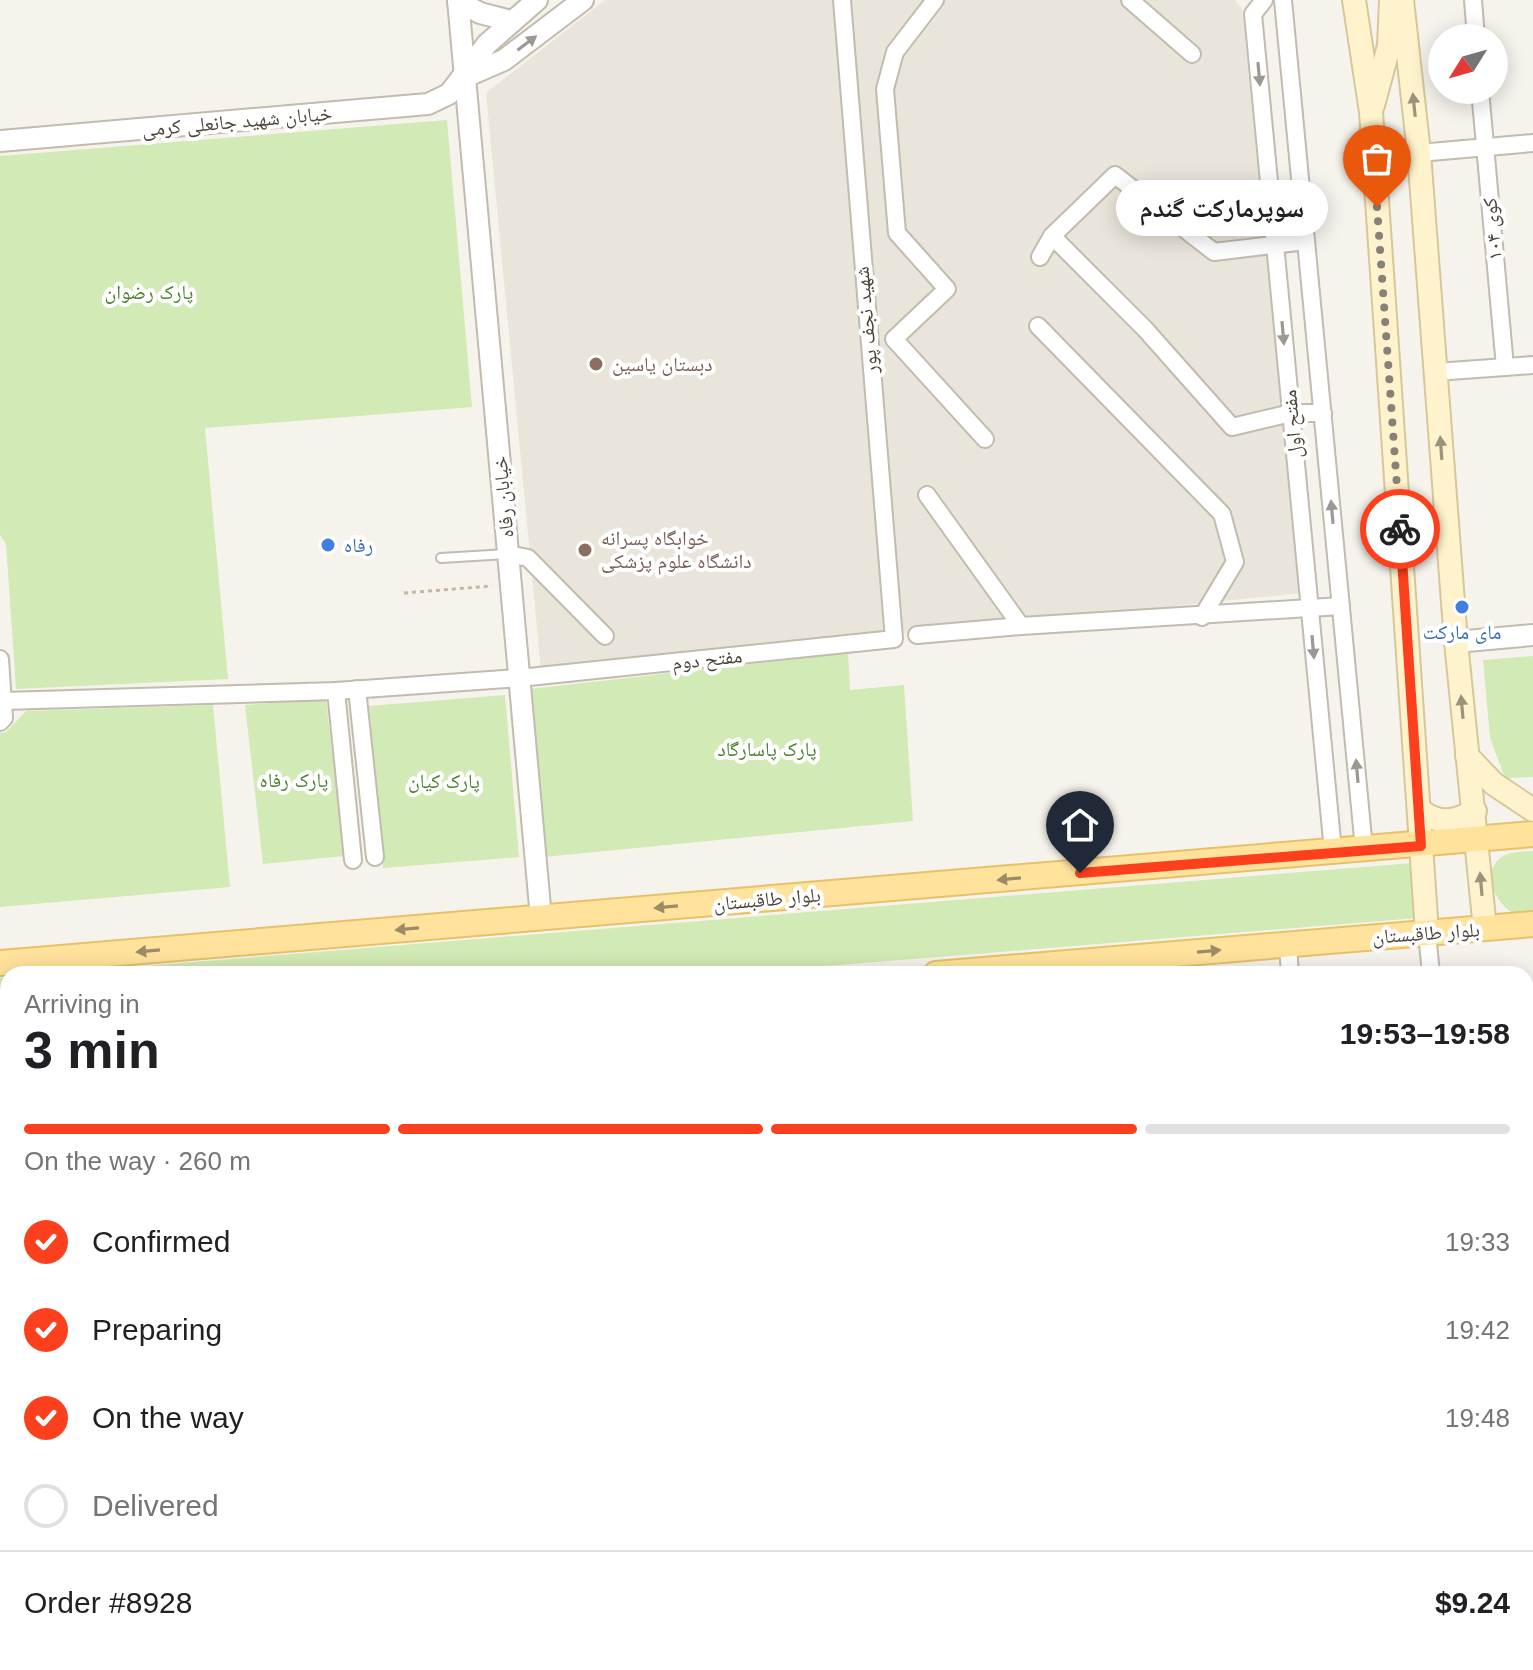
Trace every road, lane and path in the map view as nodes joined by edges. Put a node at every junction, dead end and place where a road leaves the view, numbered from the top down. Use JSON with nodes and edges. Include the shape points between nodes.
{"nodes":[{"id":1,"x":458,"y":0,"type":"edge"},
{"id":2,"x":537,"y":0,"type":"edge"},
{"id":3,"x":583,"y":0,"type":"edge"},
{"id":4,"x":842,"y":0,"type":"edge"},
{"id":5,"x":935,"y":0,"type":"edge"},
{"id":6,"x":1130,"y":0,"type":"edge"},
{"id":7,"x":1264,"y":0,"type":"edge"},
{"id":8,"x":1283,"y":0,"type":"edge"},
{"id":9,"x":1354,"y":0,"type":"edge"},
{"id":10,"x":1391,"y":0,"type":"edge"},
{"id":11,"x":1402,"y":0,"type":"edge"},
{"id":12,"x":1473,"y":0,"type":"edge"},
{"id":13,"x":511,"y":21,"type":"junction"},
{"id":14,"x":1475,"y":24,"type":"edge"},
{"id":15,"x":1192,"y":54,"type":"dead end"},
{"id":16,"x":465,"y":77,"type":"junction"},
{"id":17,"x":1481,"y":104,"type":"edge"},
{"id":18,"x":1371,"y":112,"type":"junction"},
{"id":19,"x":0,"y":141,"type":"edge"},
{"id":20,"x":1533,"y":143,"type":"edge"},
{"id":21,"x":1485,"y":148,"type":"junction"},
{"id":22,"x":1419,"y":153,"type":"junction"},
{"id":23,"x":1052,"y":236,"type":"junction"},
{"id":24,"x":1306,"y":241,"type":"junction"},
{"id":25,"x":1275,"y":244,"type":"junction"},
{"id":26,"x":1040,"y":257,"type":"dead end"},
{"id":27,"x":1038,"y":326,"type":"dead end"},
{"id":28,"x":1533,"y":365,"type":"edge"},
{"id":29,"x":1505,"y":367,"type":"junction"},
{"id":30,"x":1436,"y":372,"type":"junction"},
{"id":31,"x":1291,"y":413,"type":"junction"},
{"id":32,"x":1323,"y":413,"type":"junction"},
{"id":33,"x":985,"y":439,"type":"dead end"},
{"id":34,"x":927,"y":495,"type":"dead end"},
{"id":35,"x":508,"y":554,"type":"junction"},
{"id":36,"x":441,"y":558,"type":"dead end"},
{"id":37,"x":511,"y":585,"type":"junction"},
{"id":38,"x":404,"y":593,"type":"dead end"},
{"id":39,"x":1341,"y":606,"type":"junction"},
{"id":40,"x":1310,"y":610,"type":"junction"},
{"id":41,"x":1202,"y":617,"type":"junction"},
{"id":42,"x":1021,"y":626,"type":"junction"},
{"id":43,"x":917,"y":635,"type":"dead end"},
{"id":44,"x":1533,"y":635,"type":"edge"},
{"id":45,"x":605,"y":636,"type":"dead end"},
{"id":46,"x":894,"y":639,"type":"joint"},
{"id":47,"x":1456,"y":642,"type":"junction"},
{"id":48,"x":0,"y":659,"type":"edge"},
{"id":49,"x":519,"y":678,"type":"junction"},
{"id":50,"x":357,"y":689,"type":"junction"},
{"id":51,"x":336,"y":691,"type":"junction"},
{"id":52,"x":4,"y":701,"type":"junction"},
{"id":53,"x":0,"y":722,"type":"edge"},
{"id":54,"x":1467,"y":756,"type":"junction"},
{"id":55,"x":1420,"y":810,"type":"junction"},
{"id":56,"x":1533,"y":810,"type":"edge"},
{"id":57,"x":1475,"y":811,"type":"junction"},
{"id":58,"x":1533,"y":834,"type":"edge"},
{"id":59,"x":1477,"y":840,"type":"junction"},
{"id":60,"x":1421,"y":846,"type":"junction"},
{"id":61,"x":1364,"y":849,"type":"junction"},
{"id":62,"x":1333,"y":851,"type":"junction"},
{"id":63,"x":375,"y":857,"type":"dead end"},
{"id":64,"x":353,"y":860,"type":"dead end"},
{"id":65,"x":541,"y":918,"type":"junction"},
{"id":66,"x":1533,"y":924,"type":"edge"},
{"id":67,"x":1485,"y":929,"type":"junction"},
{"id":68,"x":1427,"y":933,"type":"junction"},
{"id":69,"x":1288,"y":945,"type":"junction"},
{"id":70,"x":0,"y":963,"type":"edge"},
{"id":71,"x":1154,"y":965,"type":"edge"},
{"id":72,"x":1130,"y":966,"type":"edge"},
{"id":73,"x":1289,"y":966,"type":"edge"},
{"id":74,"x":1430,"y":966,"type":"edge"}],
"edges":[{"from":1,"to":13,"type":"street"},
{"from":1,"to":16,"type":"street","name":"خیابان رفاه"},
{"from":2,"to":13,"type":"street"},
{"from":16,"to":3,"type":"street","one_way":true,"via":[[504,60]]},
{"from":4,"to":46,"type":"street","name":"شهید نجف پور"},
{"from":5,"to":33,"type":"street","via":[[895,52],[885,89],[897,233],[947,289],[894,339]]},
{"from":6,"to":15,"type":"street"},
{"from":7,"to":25,"type":"street","name":"مفتح اول","one_way":true,"via":[[1253,14]]},
{"from":8,"to":24,"type":"street","name":"مفتح اول"},
{"from":9,"to":18,"type":"main road"},
{"from":10,"to":18,"type":"main road","via":[[1389,46]]},
{"from":22,"to":11,"type":"main road","one_way":true},
{"from":12,"to":14,"type":"street"},
{"from":13,"to":16,"type":"street"},
{"from":16,"to":19,"type":"street","name":"خیابان شهید جانعلی کرمی","via":[[449,94],[428,104]]},
{"from":16,"to":35,"type":"street","name":"خیابان رفاه"},
{"from":17,"to":21,"type":"street","name":"کوی ۱۰۴"},
{"from":18,"to":55,"type":"main road"},
{"from":20,"to":21,"type":"street"},
{"from":21,"to":22,"type":"street"},
{"from":21,"to":29,"type":"street","name":"کوی ۱۰۴"},
{"from":22,"to":30,"type":"main road"},
{"from":23,"to":25,"type":"street","via":[[1115,175],[1214,252]]},
{"from":23,"to":26,"type":"street"},
{"from":23,"to":31,"type":"street","via":[[1232,427]]},
{"from":24,"to":25,"type":"street"},
{"from":24,"to":32,"type":"street","name":"مفتح اول"},
{"from":25,"to":31,"type":"street","name":"مفتح اول","one_way":true},
{"from":27,"to":41,"type":"street","via":[[1222,514],[1235,562]]},
{"from":28,"to":29,"type":"street"},
{"from":29,"to":30,"type":"street"},
{"from":47,"to":30,"type":"main road","one_way":true},
{"from":31,"to":32,"type":"street"},
{"from":31,"to":40,"type":"street","name":"مفتح اول"},
{"from":39,"to":32,"type":"street","name":"مفتح اول","one_way":true},
{"from":34,"to":42,"type":"street"},
{"from":35,"to":36,"type":"lane"},
{"from":35,"to":37,"type":"street","name":"خیابان رفاه"},
{"from":35,"to":45,"type":"street","via":[[528,558]]},
{"from":37,"to":38,"type":"path"},
{"from":37,"to":49,"type":"street","name":"خیابان رفاه"},
{"from":39,"to":40,"type":"street"},
{"from":61,"to":39,"type":"street","name":"مفتح اول","one_way":true},
{"from":40,"to":41,"type":"street"},
{"from":40,"to":62,"type":"street","name":"مفتح اول","one_way":true},
{"from":41,"to":42,"type":"street"},
{"from":42,"to":43,"type":"street"},
{"from":44,"to":47,"type":"street"},
{"from":46,"to":49,"type":"street","name":"مفتح دوم"},
{"from":54,"to":47,"type":"main road","one_way":true},
{"from":48,"to":52,"type":"street"},
{"from":49,"to":50,"type":"street","name":"مفتح دوم"},
{"from":49,"to":65,"type":"street","name":"خیابان رفاه"},
{"from":50,"to":51,"type":"street","name":"مفتح دوم"},
{"from":50,"to":63,"type":"street"},
{"from":51,"to":52,"type":"street","name":"مفتح دوم"},
{"from":51,"to":64,"type":"street"},
{"from":52,"to":53,"type":"street"},
{"from":54,"to":56,"type":"main road","via":[[1494,784]]},
{"from":54,"to":57,"type":"main road"},
{"from":55,"to":57,"type":"main road","via":[[1432,820],[1445,821]]},
{"from":55,"to":60,"type":"main road"},
{"from":57,"to":59,"type":"main road"},
{"from":58,"to":59,"type":"main road","name":"بلوار طاقبستان"},
{"from":59,"to":60,"type":"main road","name":"بلوار طاقبستان"},
{"from":67,"to":59,"type":"main road","one_way":true},
{"from":60,"to":61,"type":"main road","name":"بلوار طاقبستان"},
{"from":60,"to":68,"type":"main road"},
{"from":61,"to":62,"type":"main road","name":"بلوار طاقبستان"},
{"from":62,"to":65,"type":"main road","name":"بلوار طاقبستان","one_way":true},
{"from":65,"to":70,"type":"main road","name":"بلوار طاقبستان","one_way":true},
{"from":66,"to":67,"type":"main road","name":"بلوار طاقبستان"},
{"from":67,"to":68,"type":"main road","name":"بلوار طاقبستان"},
{"from":68,"to":69,"type":"main road","name":"بلوار طاقبستان"},
{"from":68,"to":74,"type":"street"},
{"from":71,"to":69,"type":"main road","name":"بلوار طاقبستان","one_way":true},
{"from":69,"to":73,"type":"street"},
{"from":71,"to":72,"type":"main road","name":"بلوار طاقبستان"}]}
